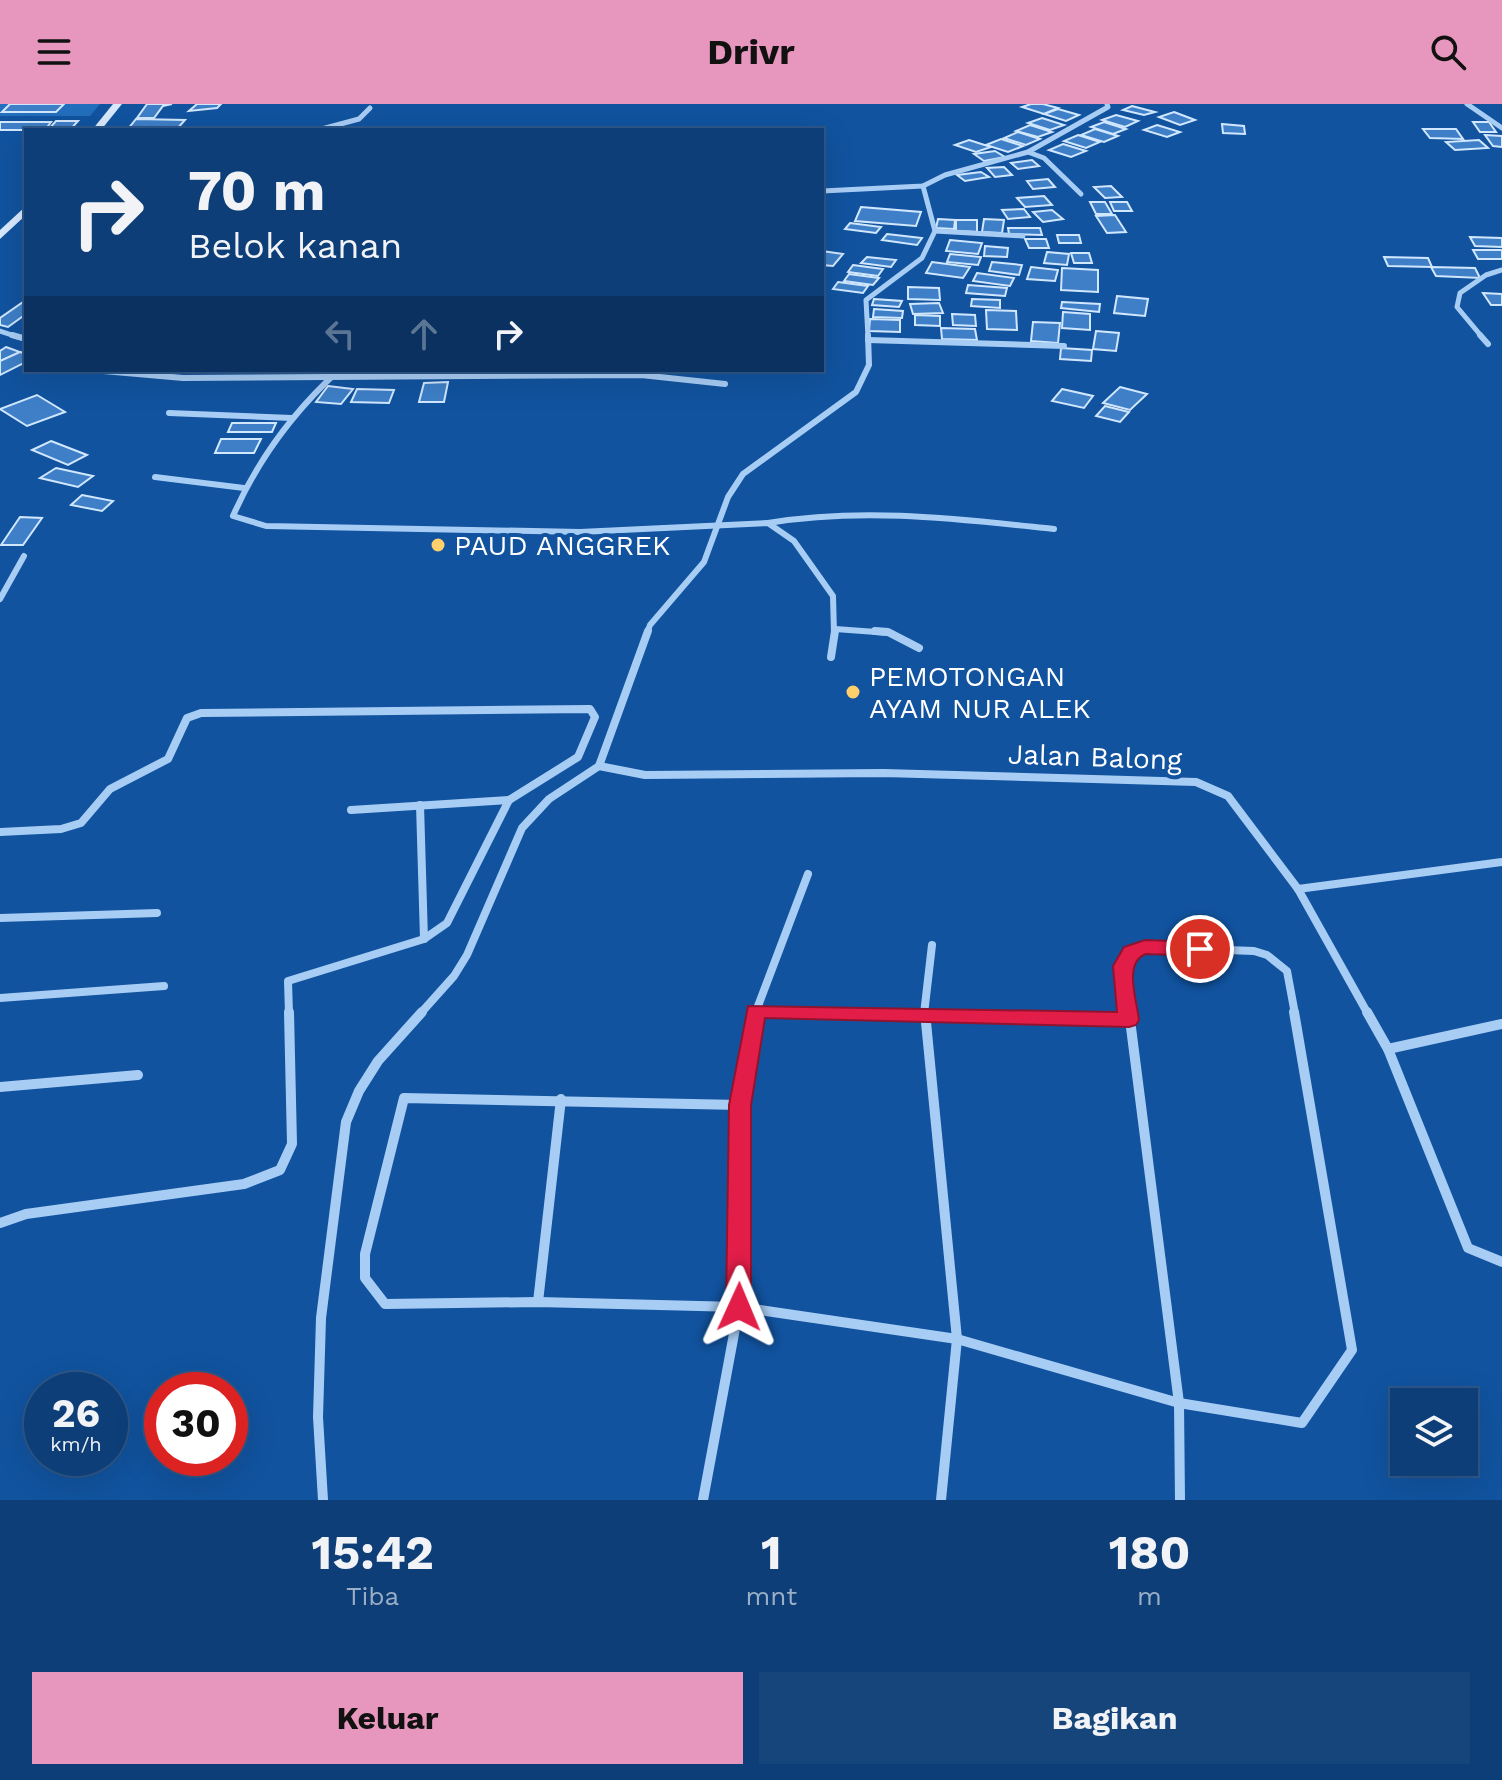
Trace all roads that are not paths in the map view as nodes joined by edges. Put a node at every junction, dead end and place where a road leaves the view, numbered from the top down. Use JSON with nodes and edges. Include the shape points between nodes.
{"nodes":[{"id":1,"x":118,"y":104,"type":"edge"},
{"id":2,"x":1107,"y":104,"type":"edge"},
{"id":3,"x":1467,"y":104,"type":"edge"},
{"id":4,"x":370,"y":108,"type":"dead end"},
{"id":5,"x":98,"y":128,"type":"edge"},
{"id":6,"x":325,"y":128,"type":"edge"},
{"id":7,"x":1502,"y":128,"type":"edge"},
{"id":8,"x":1028,"y":152,"type":"junction"},
{"id":9,"x":923,"y":186,"type":"junction"},
{"id":10,"x":824,"y":191,"type":"edge"},
{"id":11,"x":1081,"y":194,"type":"dead end"},
{"id":12,"x":24,"y":211,"type":"edge"},
{"id":13,"x":935,"y":231,"type":"junction"},
{"id":14,"x":0,"y":236,"type":"edge"},
{"id":15,"x":1023,"y":236,"type":"dead end"},
{"id":16,"x":1502,"y":270,"type":"edge"},
{"id":17,"x":0,"y":331,"type":"edge"},
{"id":18,"x":24,"y":338,"type":"edge"},
{"id":19,"x":868,"y":340,"type":"junction"},
{"id":20,"x":1488,"y":344,"type":"dead end"},
{"id":21,"x":1064,"y":346,"type":"dead end"},
{"id":22,"x":115,"y":372,"type":"edge"},
{"id":23,"x":336,"y":372,"type":"edge"},
{"id":24,"x":725,"y":384,"type":"dead end"},
{"id":25,"x":169,"y":413,"type":"dead end"},
{"id":26,"x":292,"y":418,"type":"junction"},
{"id":27,"x":155,"y":477,"type":"dead end"},
{"id":28,"x":244,"y":488,"type":"junction"},
{"id":29,"x":768,"y":523,"type":"junction"},
{"id":30,"x":714,"y":528,"type":"junction"},
{"id":31,"x":1054,"y":529,"type":"dead end"},
{"id":32,"x":24,"y":556,"type":"dead end"},
{"id":33,"x":0,"y":599,"type":"edge"},
{"id":34,"x":835,"y":629,"type":"junction"},
{"id":35,"x":919,"y":648,"type":"dead end"},
{"id":36,"x":831,"y":657,"type":"dead end"},
{"id":37,"x":599,"y":766,"type":"junction"},
{"id":38,"x":509,"y":800,"type":"junction"},
{"id":39,"x":420,"y":805,"type":"junction"},
{"id":40,"x":351,"y":810,"type":"dead end"},
{"id":41,"x":0,"y":832,"type":"edge"},
{"id":42,"x":1502,"y":862,"type":"edge"},
{"id":43,"x":808,"y":874,"type":"dead end"},
{"id":44,"x":1298,"y":889,"type":"junction"},
{"id":45,"x":157,"y":913,"type":"dead end"},
{"id":46,"x":0,"y":918,"type":"edge"},
{"id":47,"x":424,"y":939,"type":"junction"},
{"id":48,"x":932,"y":945,"type":"dead end"},
{"id":49,"x":164,"y":986,"type":"dead end"},
{"id":50,"x":0,"y":998,"type":"edge"},
{"id":51,"x":755,"y":1011,"type":"junction"},
{"id":52,"x":924,"y":1017,"type":"junction"},
{"id":53,"x":1129,"y":1020,"type":"junction"},
{"id":54,"x":1502,"y":1024,"type":"edge"},
{"id":55,"x":1388,"y":1049,"type":"junction"},
{"id":56,"x":138,"y":1075,"type":"dead end"},
{"id":57,"x":0,"y":1087,"type":"edge"},
{"id":58,"x":561,"y":1099,"type":"junction"},
{"id":59,"x":740,"y":1105,"type":"junction"},
{"id":60,"x":0,"y":1223,"type":"edge"},
{"id":61,"x":1502,"y":1262,"type":"edge"},
{"id":62,"x":538,"y":1302,"type":"junction"},
{"id":63,"x":739,"y":1307,"type":"junction"},
{"id":64,"x":957,"y":1339,"type":"junction"},
{"id":65,"x":1179,"y":1403,"type":"junction"},
{"id":66,"x":323,"y":1500,"type":"edge"},
{"id":67,"x":703,"y":1500,"type":"edge"},
{"id":68,"x":941,"y":1500,"type":"edge"},
{"id":69,"x":1180,"y":1500,"type":"edge"}],
"edges":[{"from":1,"to":5,"type":"main road"},
{"from":2,"to":8,"type":"street"},
{"from":3,"to":7,"type":"street"},
{"from":4,"to":6,"type":"street","via":[[359,119]]},
{"from":8,"to":9,"type":"street"},
{"from":8,"to":11,"type":"street","via":[[1044,158]]},
{"from":9,"to":10,"type":"street"},
{"from":9,"to":13,"type":"street"},
{"from":12,"to":14,"type":"main road"},
{"from":13,"to":15,"type":"street"},
{"from":13,"to":19,"type":"street","via":[[922,258],[866,300]]},
{"from":16,"to":20,"type":"street","via":[[1460,293],[1457,307]]},
{"from":17,"to":18,"type":"street"},
{"from":19,"to":21,"type":"street"},
{"from":19,"to":30,"type":"street","via":[[869,365],[856,392],[743,474]]},
{"from":22,"to":23,"type":"street","via":[[183,378]]},
{"from":23,"to":24,"type":"street","via":[[641,375]]},
{"from":23,"to":26,"type":"street"},
{"from":25,"to":26,"type":"street"},
{"from":26,"to":28,"type":"street"},
{"from":27,"to":28,"type":"street"},
{"from":28,"to":30,"type":"street","via":[[233,516],[266,526]]},
{"from":29,"to":30,"type":"street"},
{"from":29,"to":31,"type":"street","via":[[822,515],[904,515]]},
{"from":29,"to":34,"type":"street","via":[[794,541],[833,596]]},
{"from":30,"to":37,"type":"street","via":[[704,562],[650,625]]},
{"from":32,"to":33,"type":"street"},
{"from":34,"to":35,"type":"street","via":[[888,632]]},
{"from":34,"to":36,"type":"street"},
{"from":37,"to":44,"type":"street","name":"Jalan Balong","via":[[645,775],[884,773],[1196,782],[1228,796]]},
{"from":37,"to":66,"type":"street","via":[[549,799],[522,828],[467,955],[378,1061],[346,1122],[321,1318],[318,1417]]},
{"from":38,"to":39,"type":"street"},
{"from":38,"to":41,"type":"street","via":[[578,757],[595,717],[590,709],[201,713],[187,718],[168,759],[110,789],[81,823]]},
{"from":38,"to":47,"type":"street","via":[[447,923]]},
{"from":39,"to":40,"type":"street"},
{"from":39,"to":47,"type":"street"},
{"from":42,"to":44,"type":"street"},
{"from":43,"to":51,"type":"street"},
{"from":44,"to":55,"type":"street","name":"Jalan Balong"},
{"from":45,"to":46,"type":"street"},
{"from":47,"to":60,"type":"street","via":[[288,981],[292,1144],[280,1170],[244,1184],[26,1214]]},
{"from":48,"to":52,"type":"street"},
{"from":49,"to":50,"type":"street"},
{"from":51,"to":52,"type":"street"},
{"from":51,"to":59,"type":"street"},
{"from":52,"to":53,"type":"street"},
{"from":52,"to":64,"type":"street"},
{"from":53,"to":65,"type":"street"},
{"from":53,"to":65,"type":"street","via":[[1123,966],[1131,952],[1145,947],[1254,951],[1287,971],[1352,1350],[1302,1423]]},
{"from":54,"to":55,"type":"street"},
{"from":55,"to":61,"type":"street","name":"Jalan Balong","via":[[1468,1248]]},
{"from":56,"to":57,"type":"street"},
{"from":58,"to":59,"type":"street"},
{"from":58,"to":62,"type":"street"},
{"from":58,"to":62,"type":"street","via":[[404,1098],[365,1254],[365,1278],[385,1304]]},
{"from":59,"to":63,"type":"street"},
{"from":62,"to":63,"type":"street"},
{"from":63,"to":64,"type":"street"},
{"from":63,"to":67,"type":"street"},
{"from":64,"to":65,"type":"street"},
{"from":64,"to":68,"type":"street"},
{"from":65,"to":69,"type":"street"}]}
